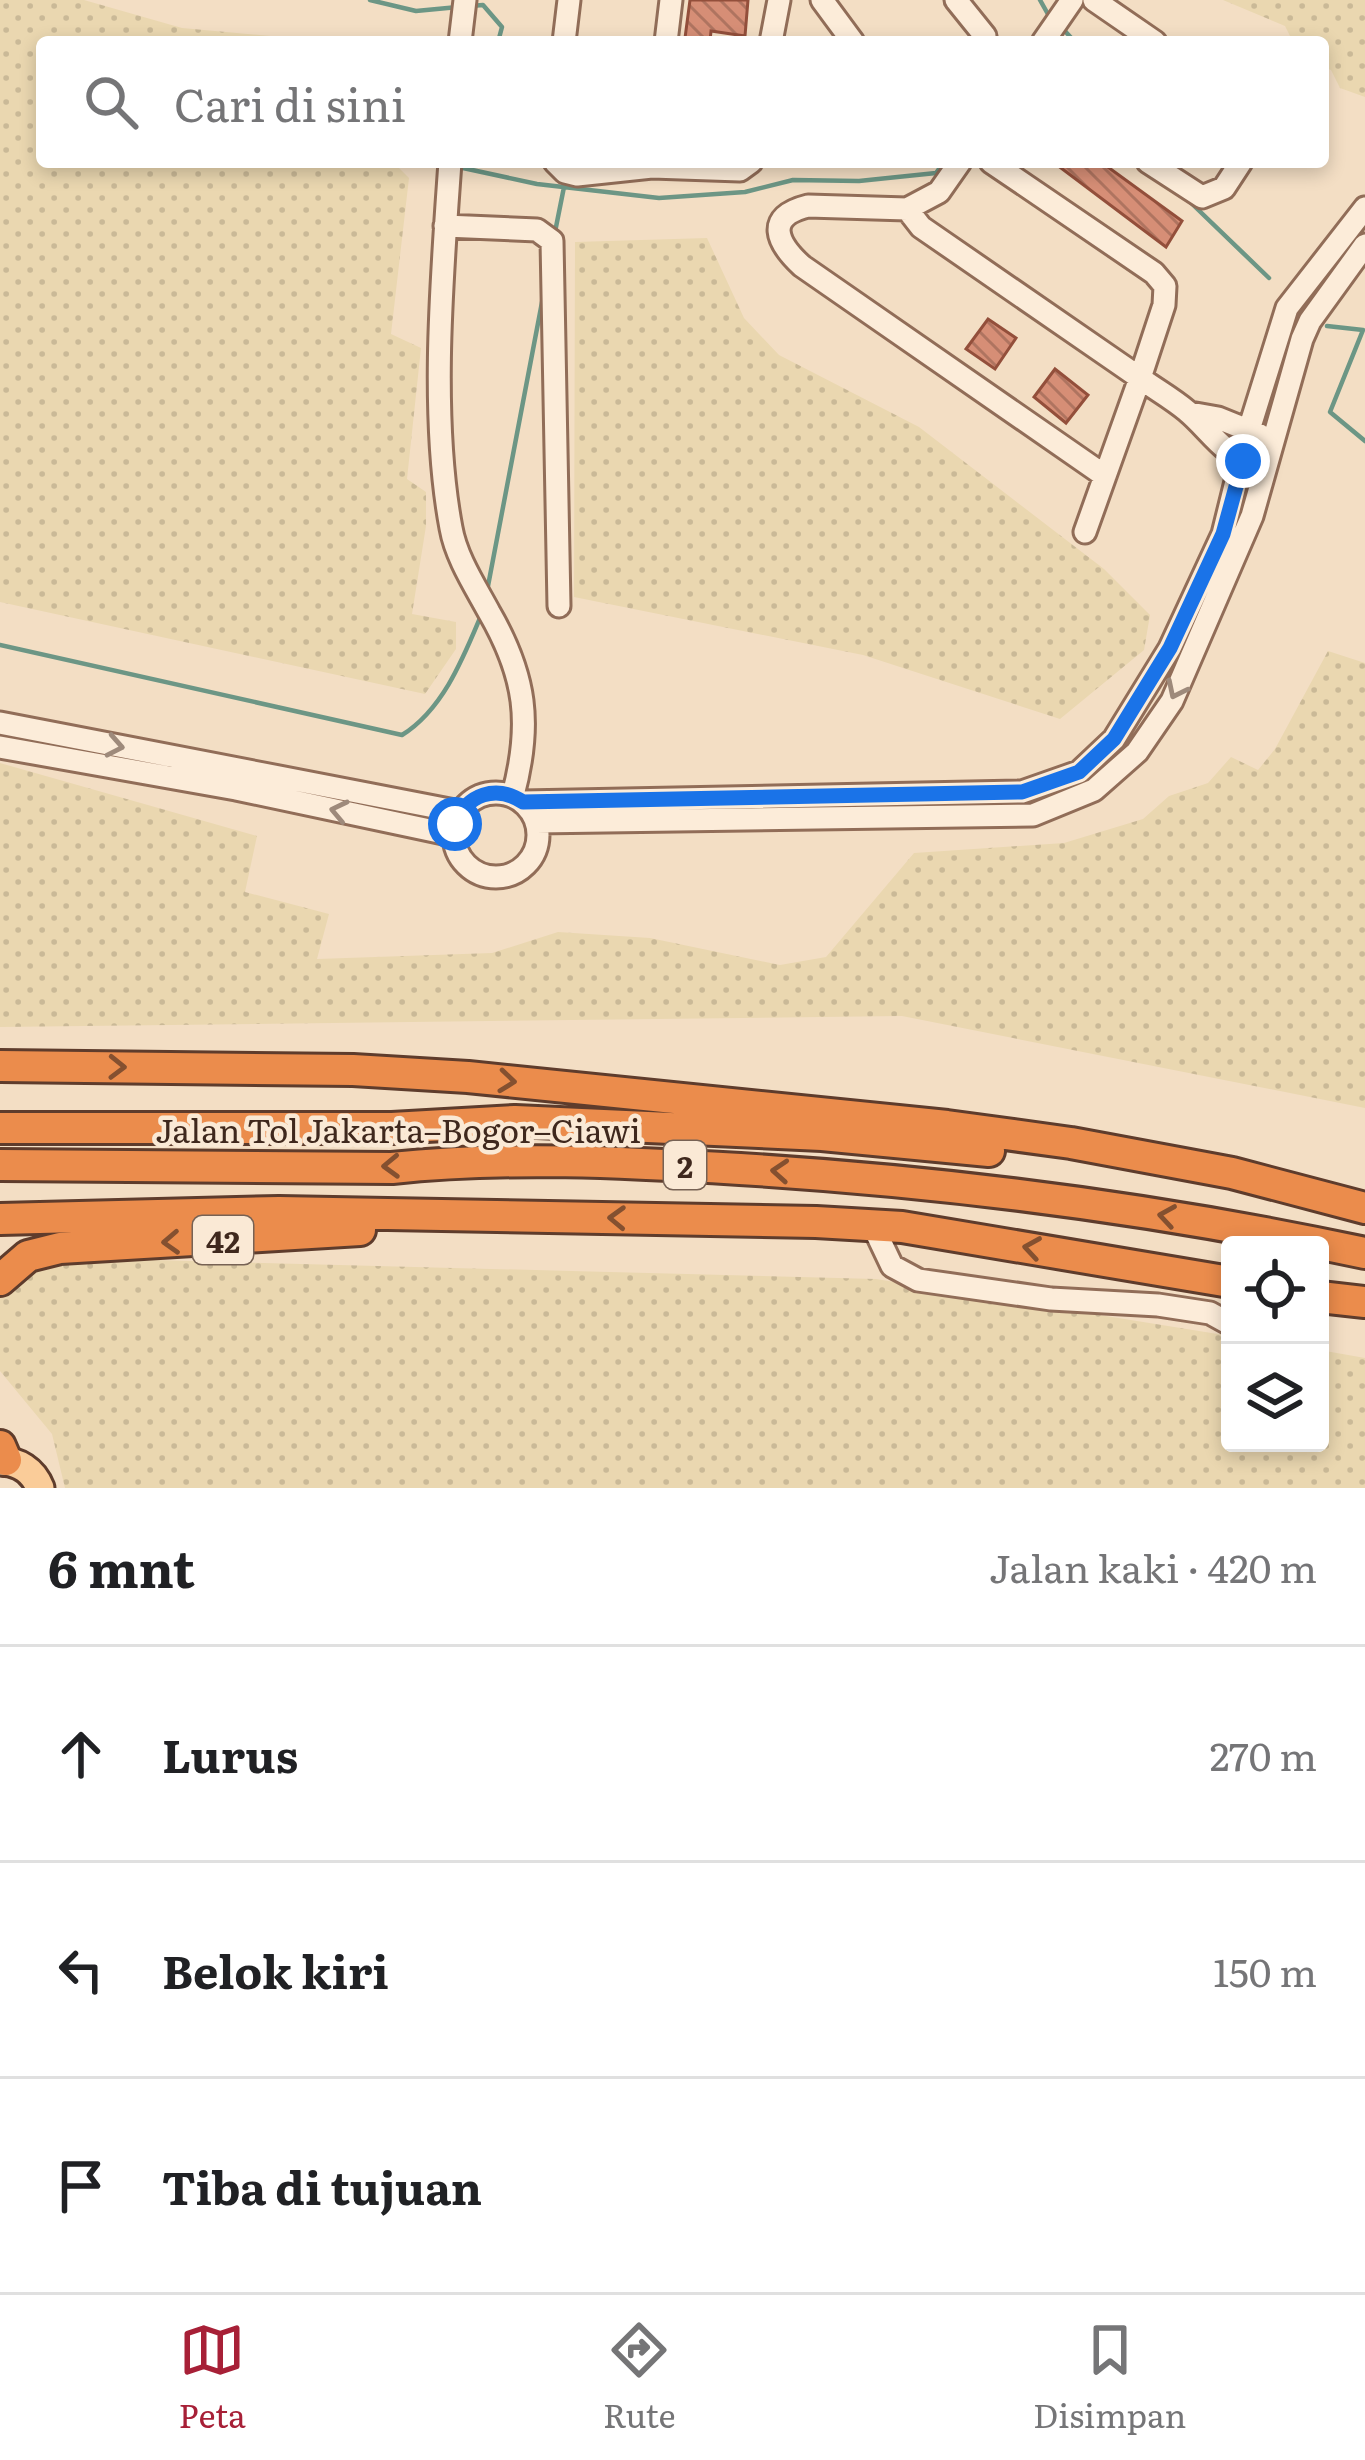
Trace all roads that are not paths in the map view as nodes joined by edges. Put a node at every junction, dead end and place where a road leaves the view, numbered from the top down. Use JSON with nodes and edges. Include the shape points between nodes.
{"nodes":[{"id":1,"x":465,"y":0,"type":"edge"},
{"id":2,"x":569,"y":0,"type":"edge"},
{"id":3,"x":671,"y":0,"type":"edge"},
{"id":4,"x":778,"y":0,"type":"edge"},
{"id":5,"x":822,"y":0,"type":"edge"},
{"id":6,"x":956,"y":0,"type":"edge"},
{"id":7,"x":1072,"y":0,"type":"edge"},
{"id":8,"x":1094,"y":0,"type":"edge"},
{"id":9,"x":461,"y":36,"type":"edge"},
{"id":10,"x":565,"y":36,"type":"edge"},
{"id":11,"x":667,"y":36,"type":"edge"},
{"id":12,"x":772,"y":36,"type":"edge"},
{"id":13,"x":849,"y":36,"type":"edge"},
{"id":14,"x":986,"y":36,"type":"dead end"},
{"id":15,"x":1047,"y":36,"type":"edge"},
{"id":16,"x":1146,"y":36,"type":"edge"},
{"id":17,"x":450,"y":168,"type":"edge"},
{"id":18,"x":562,"y":168,"type":"edge"},
{"id":19,"x":625,"y":168,"type":"edge"},
{"id":20,"x":711,"y":168,"type":"edge"},
{"id":21,"x":743,"y":168,"type":"edge"},
{"id":22,"x":956,"y":168,"type":"edge"},
{"id":23,"x":1000,"y":168,"type":"edge"},
{"id":24,"x":1157,"y":168,"type":"edge"},
{"id":25,"x":1237,"y":168,"type":"edge"},
{"id":26,"x":1365,"y":208,"type":"edge"},
{"id":27,"x":907,"y":209,"type":"junction"},
{"id":28,"x":446,"y":226,"type":"junction"},
{"id":29,"x":1365,"y":245,"type":"edge"},
{"id":30,"x":1279,"y":332,"type":"junction"},
{"id":31,"x":1301,"y":339,"type":"junction"},
{"id":32,"x":1140,"y":378,"type":"junction"},
{"id":33,"x":1190,"y":413,"type":"junction"},
{"id":34,"x":1248,"y":433,"type":"junction"},
{"id":35,"x":1273,"y":436,"type":"junction"},
{"id":36,"x":1243,"y":461,"type":"junction"},
{"id":37,"x":1267,"y":465,"type":"junction"},
{"id":38,"x":1105,"y":476,"type":"junction"},
{"id":39,"x":1085,"y":532,"type":"dead end"},
{"id":40,"x":559,"y":606,"type":"dead end"},
{"id":41,"x":0,"y":723,"type":"edge"},
{"id":42,"x":0,"y":746,"type":"edge"},
{"id":43,"x":518,"y":799,"type":"junction"},
{"id":44,"x":950,"y":806,"type":"junction"},
{"id":45,"x":460,"y":812,"type":"junction"},
{"id":46,"x":536,"y":822,"type":"junction"},
{"id":47,"x":453,"y":836,"type":"junction"},
{"id":48,"x":0,"y":1066,"type":"edge"},
{"id":49,"x":0,"y":1128,"type":"edge"},
{"id":50,"x":0,"y":1165,"type":"edge"},
{"id":51,"x":1365,"y":1210,"type":"edge"},
{"id":52,"x":454,"y":1216,"type":"junction"},
{"id":53,"x":0,"y":1219,"type":"edge"},
{"id":54,"x":888,"y":1226,"type":"junction"},
{"id":55,"x":1365,"y":1253,"type":"edge"},
{"id":56,"x":0,"y":1280,"type":"edge"},
{"id":57,"x":1221,"y":1281,"type":"edge"},
{"id":58,"x":1329,"y":1298,"type":"edge"},
{"id":59,"x":1365,"y":1302,"type":"edge"},
{"id":60,"x":1221,"y":1319,"type":"edge"},
{"id":61,"x":2,"y":1456,"type":"edge"},
{"id":62,"x":40,"y":1488,"type":"edge"}],
"edges":[{"from":1,"to":9,"type":"street"},
{"from":2,"to":10,"type":"street"},
{"from":3,"to":11,"type":"street"},
{"from":4,"to":12,"type":"street"},
{"from":5,"to":13,"type":"street"},
{"from":6,"to":14,"type":"street"},
{"from":7,"to":15,"type":"street"},
{"from":8,"to":16,"type":"street"},
{"from":17,"to":28,"type":"street"},
{"from":18,"to":19,"type":"street","via":[[577,175]]},
{"from":20,"to":21,"type":"street"},
{"from":22,"to":27,"type":"street","via":[[938,192]]},
{"from":23,"to":32,"type":"street","via":[[1165,286]]},
{"from":24,"to":25,"type":"street","via":[[1202,197],[1224,188]]},
{"from":26,"to":30,"type":"street","via":[[1287,308]]},
{"from":27,"to":32,"type":"street","via":[[921,227]]},
{"from":27,"to":38,"type":"street","via":[[795,209],[778,232],[781,247]]},
{"from":28,"to":40,"type":"street","via":[[537,230],[554,249]]},
{"from":28,"to":43,"type":"street","via":[[448,510],[525,698]]},
{"from":29,"to":31,"type":"street"},
{"from":30,"to":31,"type":"street"},
{"from":30,"to":34,"type":"street"},
{"from":31,"to":35,"type":"street"},
{"from":32,"to":33,"type":"street"},
{"from":32,"to":38,"type":"street"},
{"from":33,"to":34,"type":"street"},
{"from":33,"to":36,"type":"street"},
{"from":34,"to":35,"type":"street"},
{"from":34,"to":36,"type":"street"},
{"from":35,"to":37,"type":"street"},
{"from":36,"to":37,"type":"street"},
{"from":36,"to":44,"type":"street","via":[[1223,534],[1179,629],[1114,739],[1079,772]]},
{"from":37,"to":44,"type":"street","one_way":true,"via":[[1172,701],[1137,752],[1094,790],[1033,815]]},
{"from":38,"to":39,"type":"street"},
{"from":41,"to":45,"type":"street","one_way":true},
{"from":47,"to":42,"type":"street","one_way":true},
{"from":43,"to":44,"type":"street"},
{"from":43,"to":45,"type":"street","via":[[477,796]]},
{"from":43,"to":46,"type":"street"},
{"from":44,"to":46,"type":"street"},
{"from":45,"to":47,"type":"street"},
{"from":46,"to":47,"type":"street","via":[[532,857],[502,877],[468,868]]},
{"from":48,"to":51,"type":"highway","one_way":true,"via":[[422,1075],[924,1124],[1232,1173]]},
{"from":49,"to":51,"type":"highway","name":"Jalan Tol Jakarta–Bogor–Ciawi","number":"2","via":[[515,1121],[709,1127],[1078,1160]]},
{"from":55,"to":50,"type":"highway","name":"Jalan Tol Jakarta–Bogor–Ciawi","number":"2","one_way":true,"via":[[1066,1200],[821,1174],[644,1163]]},
{"from":52,"to":53,"type":"highway","number":"42"},
{"from":54,"to":52,"type":"highway","number":"42","one_way":true},
{"from":52,"to":56,"type":"highway","number":"42","one_way":true,"via":[[316,1234],[60,1248],[28,1256]]},
{"from":57,"to":54,"type":"highway","number":"42","one_way":true},
{"from":54,"to":60,"type":"street","via":[[890,1262],[918,1280]]},
{"from":58,"to":59,"type":"highway"},
{"from":61,"to":62,"type":"main road"}]}
